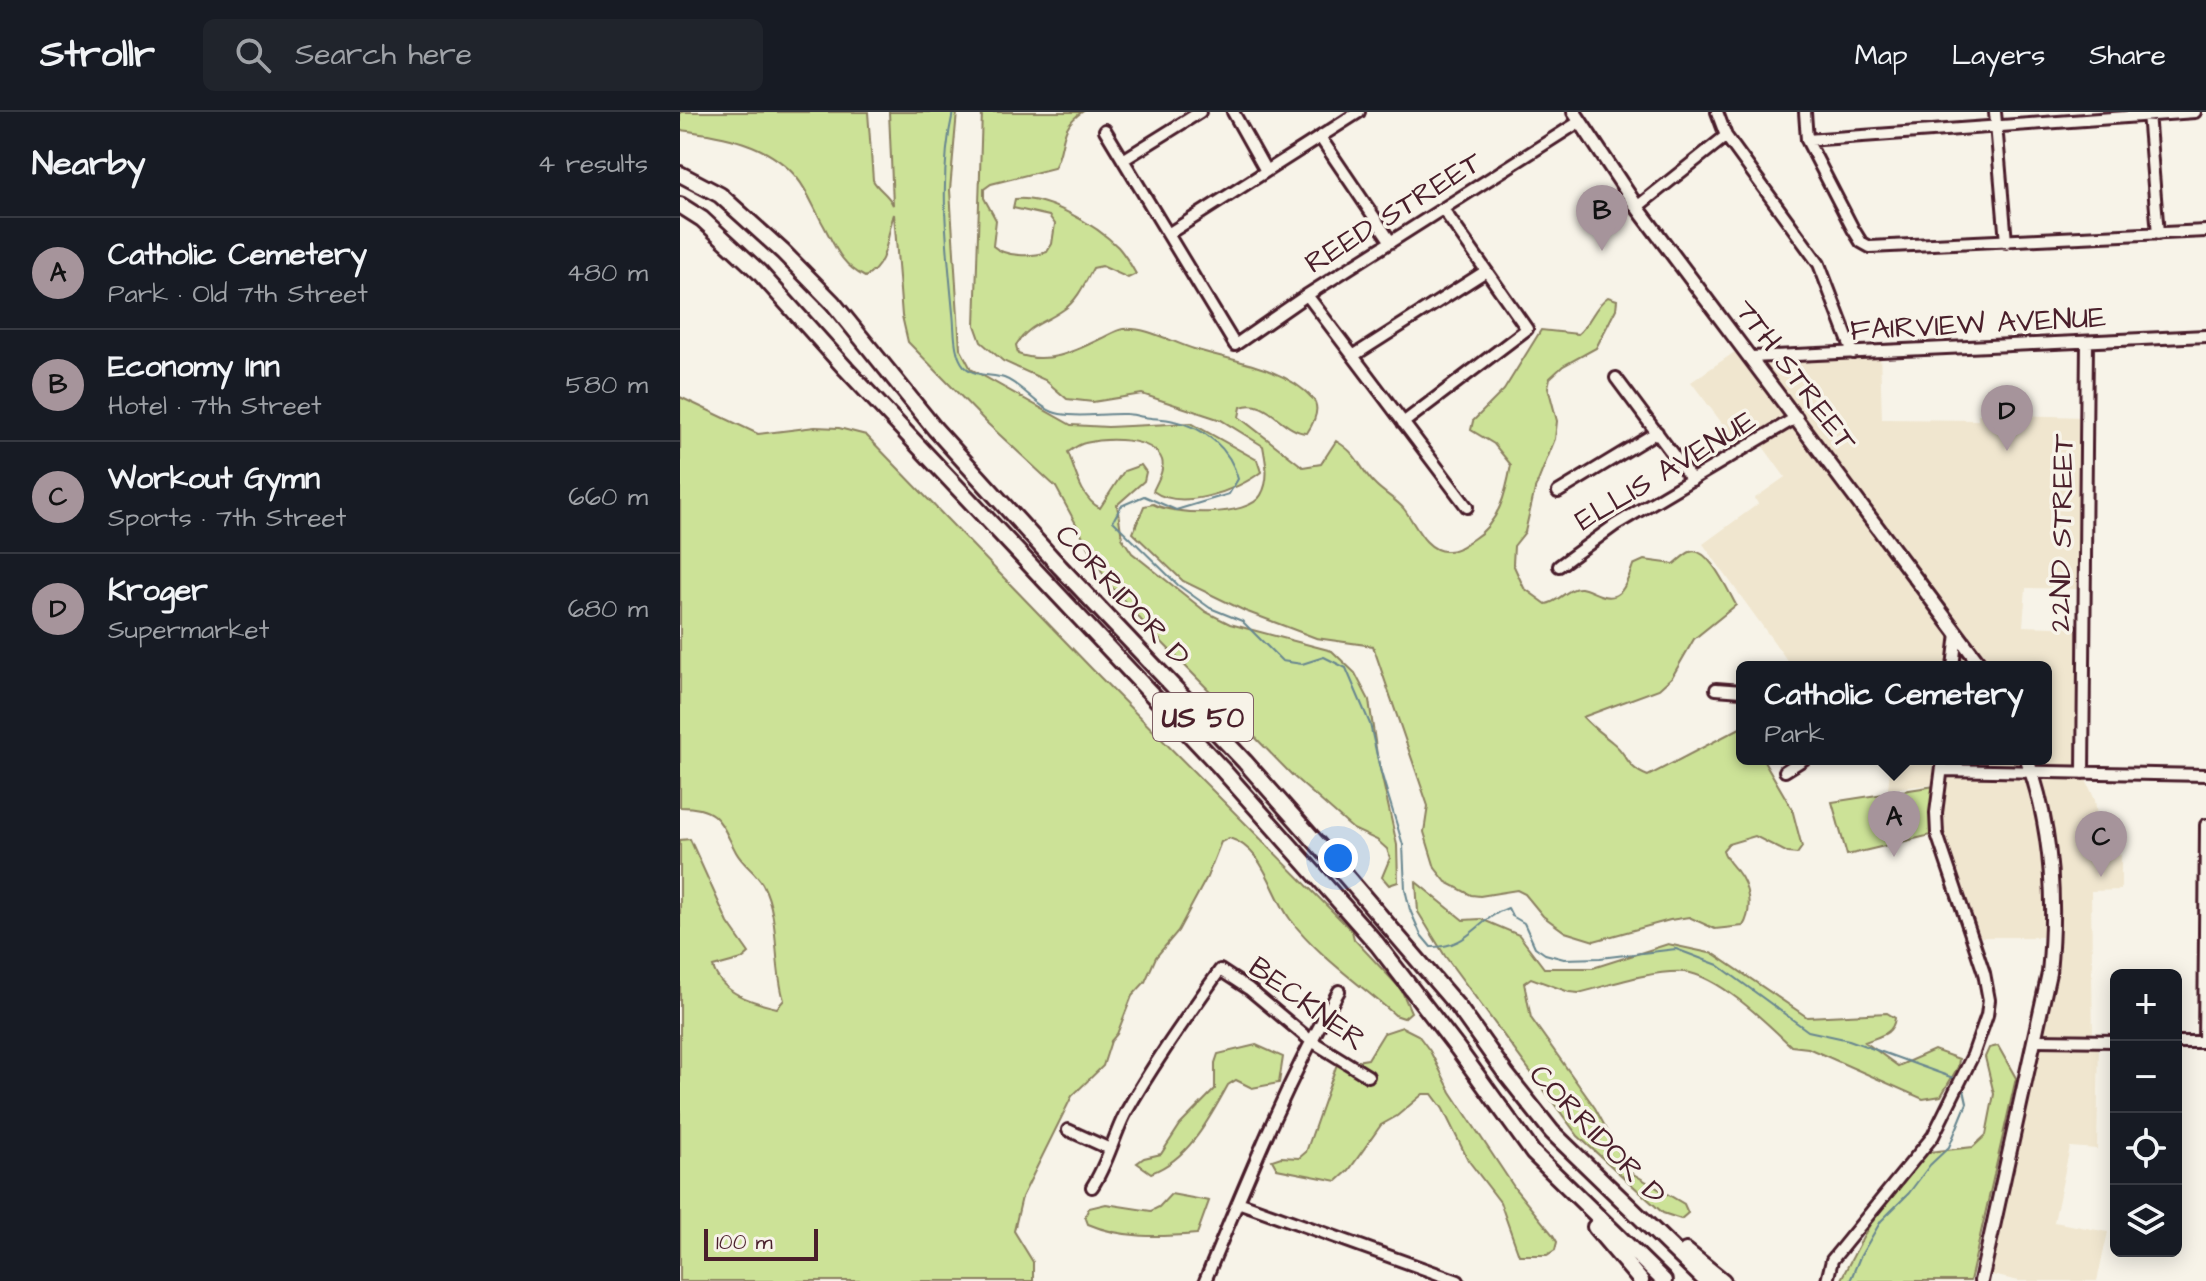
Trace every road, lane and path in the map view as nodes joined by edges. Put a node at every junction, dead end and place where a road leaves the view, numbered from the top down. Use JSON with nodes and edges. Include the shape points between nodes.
{"nodes":[{"id":1,"x":1200,"y":112,"type":"edge"},
{"id":2,"x":1233,"y":112,"type":"edge"},
{"id":3,"x":1359,"y":112,"type":"edge"},
{"id":4,"x":1717,"y":112,"type":"edge"},
{"id":5,"x":1805,"y":112,"type":"edge"},
{"id":6,"x":1995,"y":112,"type":"edge"},
{"id":7,"x":2195,"y":112,"type":"edge"},
{"id":8,"x":2148,"y":114,"type":"edge"},
{"id":9,"x":1576,"y":117,"type":"edge"},
{"id":10,"x":1996,"y":126,"type":"junction"},
{"id":11,"x":1105,"y":130,"type":"dead end"},
{"id":12,"x":1726,"y":136,"type":"junction"},
{"id":13,"x":1320,"y":137,"type":"junction"},
{"id":14,"x":1807,"y":140,"type":"junction"},
{"id":15,"x":1123,"y":160,"type":"junction"},
{"id":16,"x":1266,"y":171,"type":"junction"},
{"id":17,"x":680,"y":174,"type":"edge"},
{"id":18,"x":680,"y":205,"type":"edge"},
{"id":19,"x":1637,"y":207,"type":"junction"},
{"id":20,"x":1443,"y":209,"type":"junction"},
{"id":21,"x":2206,"y":231,"type":"edge"},
{"id":22,"x":1168,"y":234,"type":"junction"},
{"id":23,"x":2158,"y":234,"type":"junction"},
{"id":24,"x":1391,"y":242,"type":"junction"},
{"id":25,"x":2006,"y":242,"type":"junction"},
{"id":26,"x":1486,"y":271,"type":"junction"},
{"id":27,"x":1307,"y":295,"type":"junction"},
{"id":28,"x":2206,"y":336,"type":"edge"},
{"id":29,"x":2087,"y":342,"type":"junction"},
{"id":30,"x":1853,"y":353,"type":"junction"},
{"id":31,"x":1353,"y":356,"type":"junction"},
{"id":32,"x":1752,"y":357,"type":"junction"},
{"id":33,"x":1616,"y":378,"type":"dead end"},
{"id":34,"x":1797,"y":417,"type":"junction"},
{"id":35,"x":1403,"y":423,"type":"junction"},
{"id":36,"x":1657,"y":432,"type":"junction"},
{"id":37,"x":1692,"y":480,"type":"junction"},
{"id":38,"x":1558,"y":492,"type":"dead end"},
{"id":39,"x":1467,"y":507,"type":"dead end"},
{"id":40,"x":1559,"y":566,"type":"dead end"},
{"id":41,"x":1957,"y":633,"type":"junction"},
{"id":42,"x":1954,"y":661,"type":"edge"},
{"id":43,"x":1978,"y":661,"type":"edge"},
{"id":44,"x":1716,"y":689,"type":"dead end"},
{"id":45,"x":1736,"y":691,"type":"edge"},
{"id":46,"x":1794,"y":765,"type":"edge"},
{"id":47,"x":1942,"y":765,"type":"edge"},
{"id":48,"x":2029,"y":765,"type":"edge"},
{"id":49,"x":1785,"y":771,"type":"dead end"},
{"id":50,"x":2032,"y":772,"type":"junction"},
{"id":51,"x":2083,"y":773,"type":"junction"},
{"id":52,"x":2206,"y":775,"type":"edge"},
{"id":53,"x":2206,"y":825,"type":"edge"},
{"id":54,"x":2205,"y":981,"type":"edge"},
{"id":55,"x":1339,"y":991,"type":"dead end"},
{"id":56,"x":1310,"y":1040,"type":"junction"},
{"id":57,"x":2035,"y":1040,"type":"junction"},
{"id":58,"x":2110,"y":1041,"type":"edge"},
{"id":59,"x":2182,"y":1042,"type":"edge"},
{"id":60,"x":2205,"y":1042,"type":"edge"},
{"id":61,"x":1368,"y":1076,"type":"dead end"},
{"id":62,"x":1068,"y":1130,"type":"dead end"},
{"id":63,"x":1110,"y":1149,"type":"junction"},
{"id":64,"x":1533,"y":1153,"type":"junction"},
{"id":65,"x":1092,"y":1187,"type":"dead end"},
{"id":66,"x":1238,"y":1202,"type":"junction"},
{"id":67,"x":1628,"y":1206,"type":"junction"},
{"id":68,"x":1205,"y":1281,"type":"edge"},
{"id":69,"x":1458,"y":1281,"type":"edge"},
{"id":70,"x":1641,"y":1281,"type":"edge"},
{"id":71,"x":1664,"y":1281,"type":"edge"},
{"id":72,"x":1706,"y":1281,"type":"edge"},
{"id":73,"x":1723,"y":1281,"type":"edge"},
{"id":74,"x":1827,"y":1281,"type":"edge"},
{"id":75,"x":1981,"y":1281,"type":"edge"}],
"edges":[{"from":1,"to":15,"type":"street"},
{"from":2,"to":16,"type":"street"},
{"from":3,"to":13,"type":"street"},
{"from":4,"to":12,"type":"street"},
{"from":5,"to":14,"type":"street"},
{"from":6,"to":10,"type":"street"},
{"from":7,"to":8,"type":"street"},
{"from":8,"to":10,"type":"street"},
{"from":8,"to":23,"type":"street"},
{"from":9,"to":19,"type":"main road","name":"7TH STREET"},
{"from":9,"to":20,"type":"street","name":"REED STREET"},
{"from":10,"to":14,"type":"street"},
{"from":10,"to":25,"type":"street"},
{"from":11,"to":15,"type":"street"},
{"from":12,"to":19,"type":"street"},
{"from":12,"to":30,"type":"street","via":[[1818,262]]},
{"from":13,"to":16,"type":"street"},
{"from":13,"to":24,"type":"street"},
{"from":14,"to":25,"type":"street","via":[[1861,242],[1870,247]]},
{"from":15,"to":22,"type":"street"},
{"from":16,"to":22,"type":"street"},
{"from":17,"to":67,"type":"highway","name":"CORRIDOR D","number":"US 50","via":[[720,195],[833,303],[935,429],[1345,875],[1459,1008],[1552,1132]]},
{"from":18,"to":64,"type":"highway","name":"CORRIDOR D","number":"US 50","via":[[759,272],[1221,768],[1377,944]]},
{"from":19,"to":32,"type":"main road","name":"7TH STREET"},
{"from":20,"to":24,"type":"street","name":"REED STREET"},
{"from":20,"to":26,"type":"street"},
{"from":21,"to":23,"type":"street"},
{"from":22,"to":27,"type":"street","name":"REED STREET","via":[[1235,345]]},
{"from":23,"to":25,"type":"street"},
{"from":24,"to":27,"type":"street","name":"REED STREET"},
{"from":26,"to":31,"type":"street"},
{"from":26,"to":35,"type":"street","via":[[1527,329]]},
{"from":27,"to":31,"type":"street"},
{"from":28,"to":29,"type":"street","name":"FAIRVIEW AVENUE"},
{"from":29,"to":30,"type":"street","name":"FAIRVIEW AVENUE"},
{"from":29,"to":51,"type":"street","name":"22ND STREET"},
{"from":30,"to":32,"type":"street","name":"FAIRVIEW AVENUE"},
{"from":31,"to":35,"type":"street"},
{"from":32,"to":34,"type":"main road","name":"7TH STREET"},
{"from":33,"to":36,"type":"street"},
{"from":34,"to":37,"type":"street","name":"ELLIS AVENUE"},
{"from":34,"to":41,"type":"main road","name":"7TH STREET"},
{"from":35,"to":39,"type":"street"},
{"from":36,"to":37,"type":"street"},
{"from":36,"to":38,"type":"street"},
{"from":37,"to":40,"type":"street","name":"ELLIS AVENUE","via":[[1615,525]]},
{"from":41,"to":42,"type":"street"},
{"from":41,"to":43,"type":"main road","name":"7TH STREET"},
{"from":44,"to":45,"type":"street"},
{"from":46,"to":49,"type":"street"},
{"from":47,"to":50,"type":"street"},
{"from":47,"to":74,"type":"street","via":[[1937,834],[1984,973],[1989,1000],[1983,1030],[1933,1136],[1832,1260]]},
{"from":48,"to":50,"type":"main road"},
{"from":50,"to":51,"type":"street"},
{"from":50,"to":57,"type":"main road","via":[[2052,886],[2049,973]]},
{"from":51,"to":52,"type":"street"},
{"from":53,"to":54,"type":"street"},
{"from":54,"to":60,"type":"street"},
{"from":55,"to":56,"type":"street"},
{"from":56,"to":61,"type":"street","name":"BECKNER"},
{"from":56,"to":63,"type":"street","name":"BECKNER","via":[[1220,970],[1164,1050]]},
{"from":56,"to":66,"type":"street"},
{"from":57,"to":58,"type":"street"},
{"from":57,"to":75,"type":"main road"},
{"from":59,"to":60,"type":"street"},
{"from":62,"to":63,"type":"street"},
{"from":63,"to":65,"type":"street"},
{"from":64,"to":70,"type":"highway"},
{"from":64,"to":71,"type":"highway","name":"CORRIDOR D","number":"US 50"},
{"from":66,"to":68,"type":"street"},
{"from":66,"to":69,"type":"street"},
{"from":67,"to":72,"type":"highway","name":"CORRIDOR D","number":"US 50"},
{"from":67,"to":73,"type":"highway"}]}
